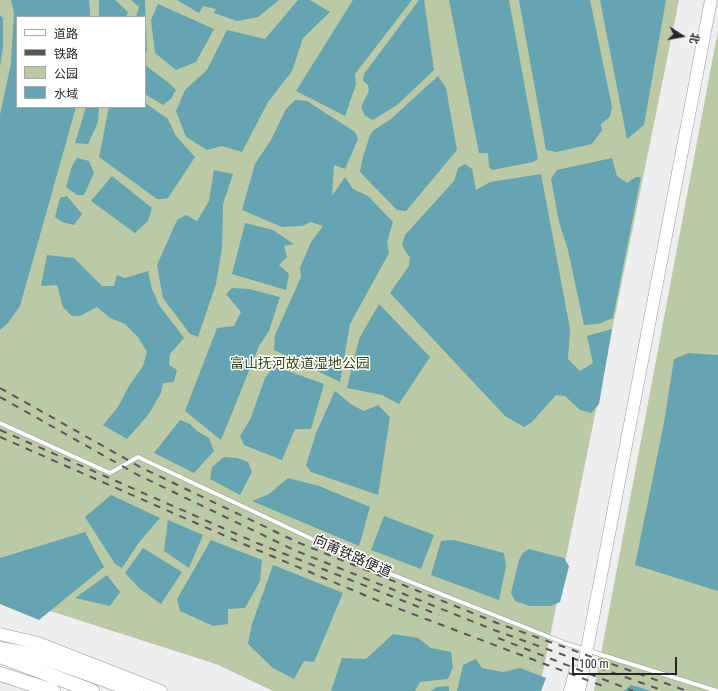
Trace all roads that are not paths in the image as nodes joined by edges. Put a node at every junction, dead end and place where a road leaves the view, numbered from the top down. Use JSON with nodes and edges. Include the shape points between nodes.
{"nodes":[{"id":1,"x":711,"y":0,"type":"edge"},
{"id":2,"x":0,"y":423,"type":"edge"},
{"id":3,"x":0,"y":634,"type":"edge"},
{"id":4,"x":0,"y":649,"type":"edge"},
{"id":5,"x":584,"y":649,"type":"junction"},
{"id":6,"x":0,"y":656,"type":"edge"},
{"id":7,"x":0,"y":674,"type":"edge"},
{"id":8,"x":0,"y":682,"type":"edge"},
{"id":9,"x":24,"y":691,"type":"edge"},
{"id":10,"x":53,"y":691,"type":"edge"},
{"id":11,"x":92,"y":691,"type":"edge"},
{"id":12,"x":136,"y":691,"type":"edge"},
{"id":13,"x":161,"y":691,"type":"edge"},
{"id":14,"x":570,"y":691,"type":"edge"},
{"id":15,"x":579,"y":691,"type":"edge"},
{"id":16,"x":717,"y":691,"type":"edge"}],
"edges":[{"from":1,"to":5,"type":"main road"},
{"from":2,"to":5,"type":"lane","name":"向莆铁路便道","via":[[110,473],[138,457],[363,563]]},
{"from":3,"to":13,"type":"main road","via":[[38,643]]},
{"from":4,"to":12,"type":"highway","via":[[36,655]]},
{"from":5,"to":14,"type":"main road"},
{"from":5,"to":15,"type":"main road"},
{"from":5,"to":16,"type":"lane","name":"向莆铁路便道"},
{"from":6,"to":11,"type":"highway"},
{"from":7,"to":10,"type":"highway"},
{"from":8,"to":9,"type":"highway"}]}
